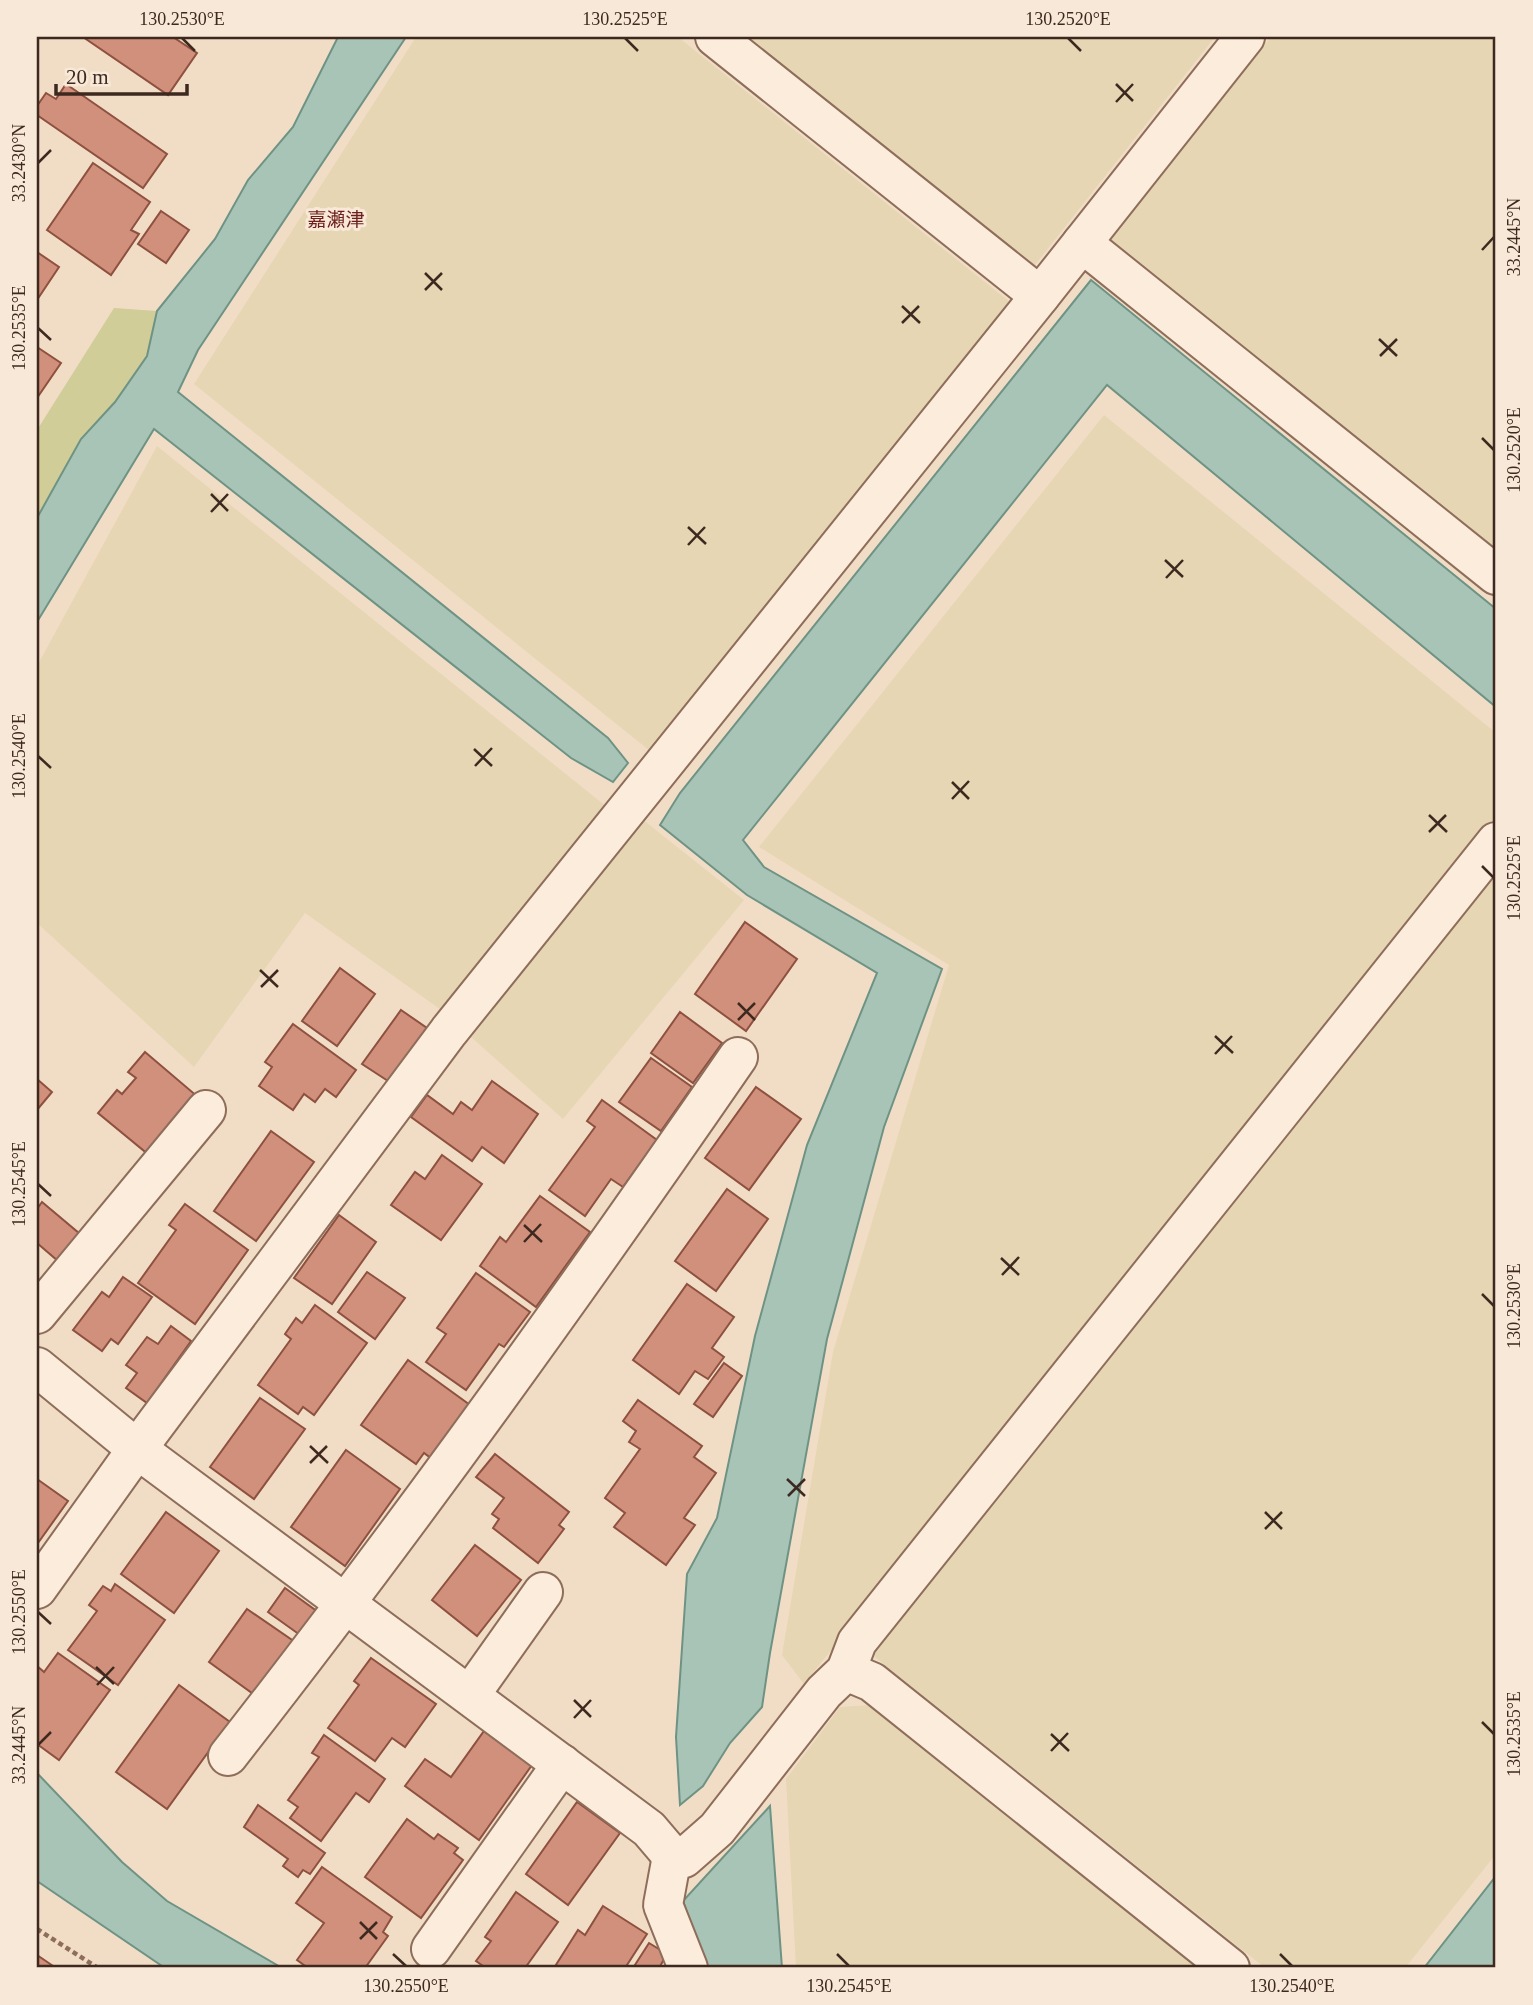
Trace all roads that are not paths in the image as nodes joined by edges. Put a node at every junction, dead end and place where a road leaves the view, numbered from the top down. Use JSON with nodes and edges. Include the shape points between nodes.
{"nodes":[{"id":1,"x":715,"y":37,"type":"edge"},
{"id":2,"x":1245,"y":37,"type":"edge"},
{"id":3,"x":1082,"y":243,"type":"junction"},
{"id":4,"x":1040,"y":296,"type":"junction"},
{"id":5,"x":1496,"y":575,"type":"edge"},
{"id":6,"x":1496,"y":842,"type":"edge"},
{"id":7,"x":738,"y":1057,"type":"dead end"},
{"id":8,"x":206,"y":1110,"type":"dead end"},
{"id":9,"x":37,"y":1314,"type":"edge"},
{"id":10,"x":37,"y":1367,"type":"edge"},
{"id":11,"x":137,"y":1448,"type":"junction"},
{"id":12,"x":37,"y":1589,"type":"edge"},
{"id":13,"x":543,"y":1592,"type":"dead end"},
{"id":14,"x":347,"y":1604,"type":"junction"},
{"id":15,"x":846,"y":1671,"type":"junction"},
{"id":16,"x":470,"y":1695,"type":"junction"},
{"id":17,"x":228,"y":1756,"type":"dead end"},
{"id":18,"x":562,"y":1764,"type":"junction"},
{"id":19,"x":672,"y":1856,"type":"junction"},
{"id":20,"x":431,"y":1949,"type":"dead end"},
{"id":21,"x":688,"y":1968,"type":"edge"},
{"id":22,"x":1230,"y":1968,"type":"edge"}],
"edges":[{"from":1,"to":4,"type":"street"},
{"from":2,"to":3,"type":"street"},
{"from":3,"to":4,"type":"street"},
{"from":3,"to":5,"type":"street"},
{"from":4,"to":11,"type":"street","via":[[449,1031]]},
{"from":6,"to":15,"type":"street","via":[[857,1642]]},
{"from":7,"to":14,"type":"street","via":[[597,1261]]},
{"from":8,"to":9,"type":"street"},
{"from":10,"to":11,"type":"street"},
{"from":11,"to":12,"type":"street"},
{"from":11,"to":14,"type":"street"},
{"from":13,"to":16,"type":"street"},
{"from":14,"to":16,"type":"street"},
{"from":14,"to":17,"type":"street"},
{"from":15,"to":19,"type":"street","via":[[824,1692],[717,1829],[684,1858]]},
{"from":15,"to":22,"type":"street","via":[[872,1682]]},
{"from":16,"to":18,"type":"street"},
{"from":18,"to":19,"type":"street","via":[[649,1829]]},
{"from":18,"to":20,"type":"street"},
{"from":19,"to":21,"type":"street","via":[[663,1905]]}]}
